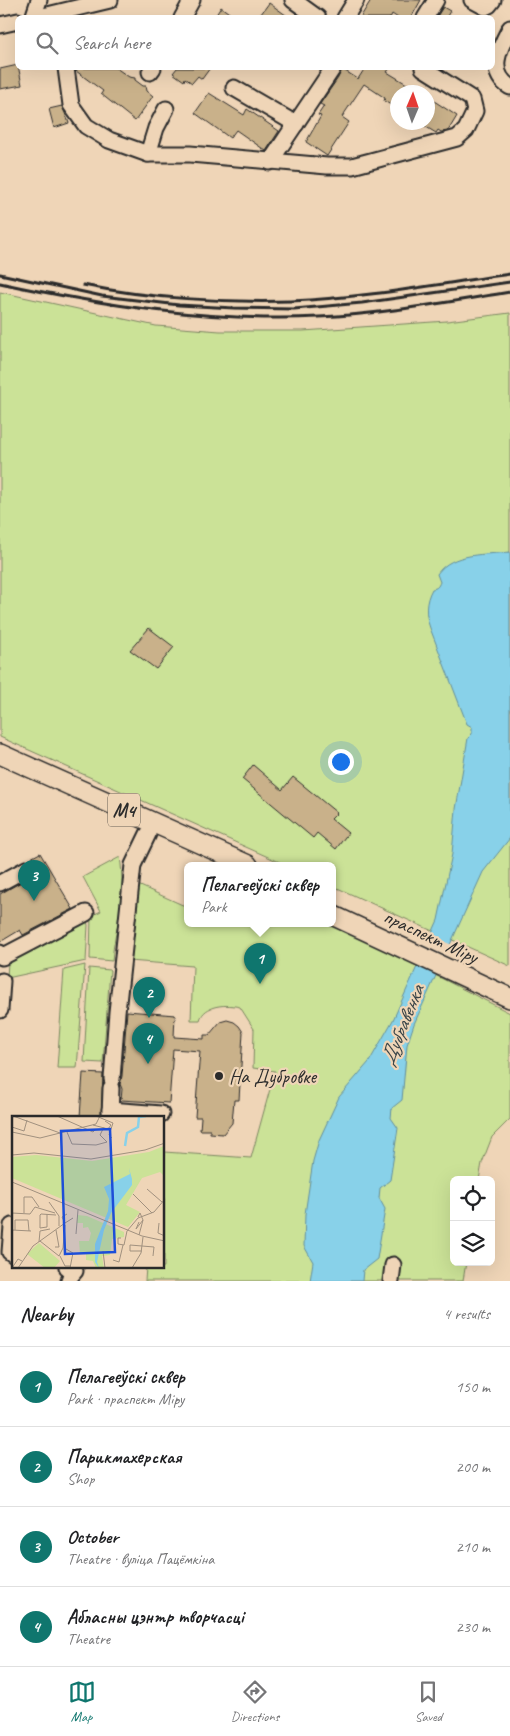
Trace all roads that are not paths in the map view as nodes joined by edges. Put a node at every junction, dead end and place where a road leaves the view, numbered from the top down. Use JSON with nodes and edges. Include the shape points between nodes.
{"nodes":[{"id":1,"x":40,"y":0,"type":"edge"},
{"id":2,"x":110,"y":0,"type":"edge"},
{"id":3,"x":192,"y":0,"type":"edge"},
{"id":4,"x":293,"y":0,"type":"edge"},
{"id":5,"x":356,"y":0,"type":"edge"},
{"id":6,"x":436,"y":0,"type":"edge"},
{"id":7,"x":472,"y":0,"type":"edge"},
{"id":8,"x":493,"y":0,"type":"edge"},
{"id":9,"x":35,"y":15,"type":"edge"},
{"id":10,"x":57,"y":15,"type":"edge"},
{"id":11,"x":184,"y":15,"type":"edge"},
{"id":12,"x":314,"y":15,"type":"edge"},
{"id":13,"x":347,"y":15,"type":"edge"},
{"id":14,"x":428,"y":15,"type":"edge"},
{"id":15,"x":15,"y":22,"type":"edge"},
{"id":16,"x":0,"y":25,"type":"edge"},
{"id":17,"x":510,"y":28,"type":"edge"},
{"id":18,"x":66,"y":70,"type":"edge"},
{"id":19,"x":332,"y":70,"type":"edge"},
{"id":20,"x":425,"y":70,"type":"edge"},
{"id":21,"x":510,"y":87,"type":"edge"},
{"id":22,"x":234,"y":88,"type":"dead end"},
{"id":23,"x":166,"y":109,"type":"dead end"},
{"id":24,"x":296,"y":124,"type":"junction"},
{"id":25,"x":148,"y":154,"type":"junction"},
{"id":26,"x":270,"y":162,"type":"junction"},
{"id":27,"x":0,"y":754,"type":"edge"},
{"id":28,"x":0,"y":767,"type":"edge"},
{"id":29,"x":148,"y":834,"type":"junction"},
{"id":30,"x":212,"y":862,"type":"edge"},
{"id":31,"x":241,"y":862,"type":"edge"},
{"id":32,"x":26,"y":868,"type":"dead end"},
{"id":33,"x":0,"y":883,"type":"edge"},
{"id":34,"x":336,"y":905,"type":"edge"},
{"id":35,"x":86,"y":913,"type":"dead end"},
{"id":36,"x":336,"y":916,"type":"edge"},
{"id":37,"x":370,"y":925,"type":"junction"},
{"id":38,"x":1,"y":957,"type":"edge"},
{"id":39,"x":2,"y":981,"type":"dead end"},
{"id":40,"x":505,"y":989,"type":"edge"},
{"id":41,"x":0,"y":1010,"type":"edge"},
{"id":42,"x":110,"y":1114,"type":"edge"},
{"id":43,"x":161,"y":1114,"type":"dead end"},
{"id":44,"x":12,"y":1226,"type":"dead end"},
{"id":45,"x":12,"y":1254,"type":"edge"},
{"id":46,"x":393,"y":1265,"type":"dead end"},
{"id":47,"x":391,"y":1281,"type":"edge"}],
"edges":[{"from":1,"to":9,"type":"street"},
{"from":2,"to":10,"type":"street"},
{"from":3,"to":11,"type":"street"},
{"from":4,"to":12,"type":"street"},
{"from":5,"to":13,"type":"street"},
{"from":6,"to":14,"type":"street"},
{"from":7,"to":8,"type":"street","via":[[485,6]]},
{"from":15,"to":16,"type":"street"},
{"from":17,"to":21,"type":"street","via":[[496,62],[498,72]]},
{"from":18,"to":25,"type":"street","via":[[71,104],[86,126],[109,140]]},
{"from":19,"to":24,"type":"street"},
{"from":20,"to":26,"type":"street","via":[[472,99],[475,111],[466,130],[457,138],[352,166]]},
{"from":22,"to":24,"type":"street"},
{"from":23,"to":25,"type":"street"},
{"from":24,"to":26,"type":"street"},
{"from":25,"to":26,"type":"street","via":[[190,154]]},
{"from":27,"to":31,"type":"main road","number":"М4"},
{"from":28,"to":29,"type":"main road","number":"М4"},
{"from":29,"to":30,"type":"main road","number":"М4"},
{"from":29,"to":42,"type":"street","via":[[133,865],[116,1012]]},
{"from":32,"to":33,"type":"street"},
{"from":34,"to":37,"type":"main road","name":"праспект Міру"},
{"from":35,"to":38,"type":"street"},
{"from":36,"to":37,"type":"main road","name":"праспект Міру"},
{"from":37,"to":40,"type":"main road","name":"праспект Міру"},
{"from":39,"to":41,"type":"street"},
{"from":42,"to":43,"type":"street"},
{"from":44,"to":45,"type":"street"},
{"from":46,"to":47,"type":"street"}]}
